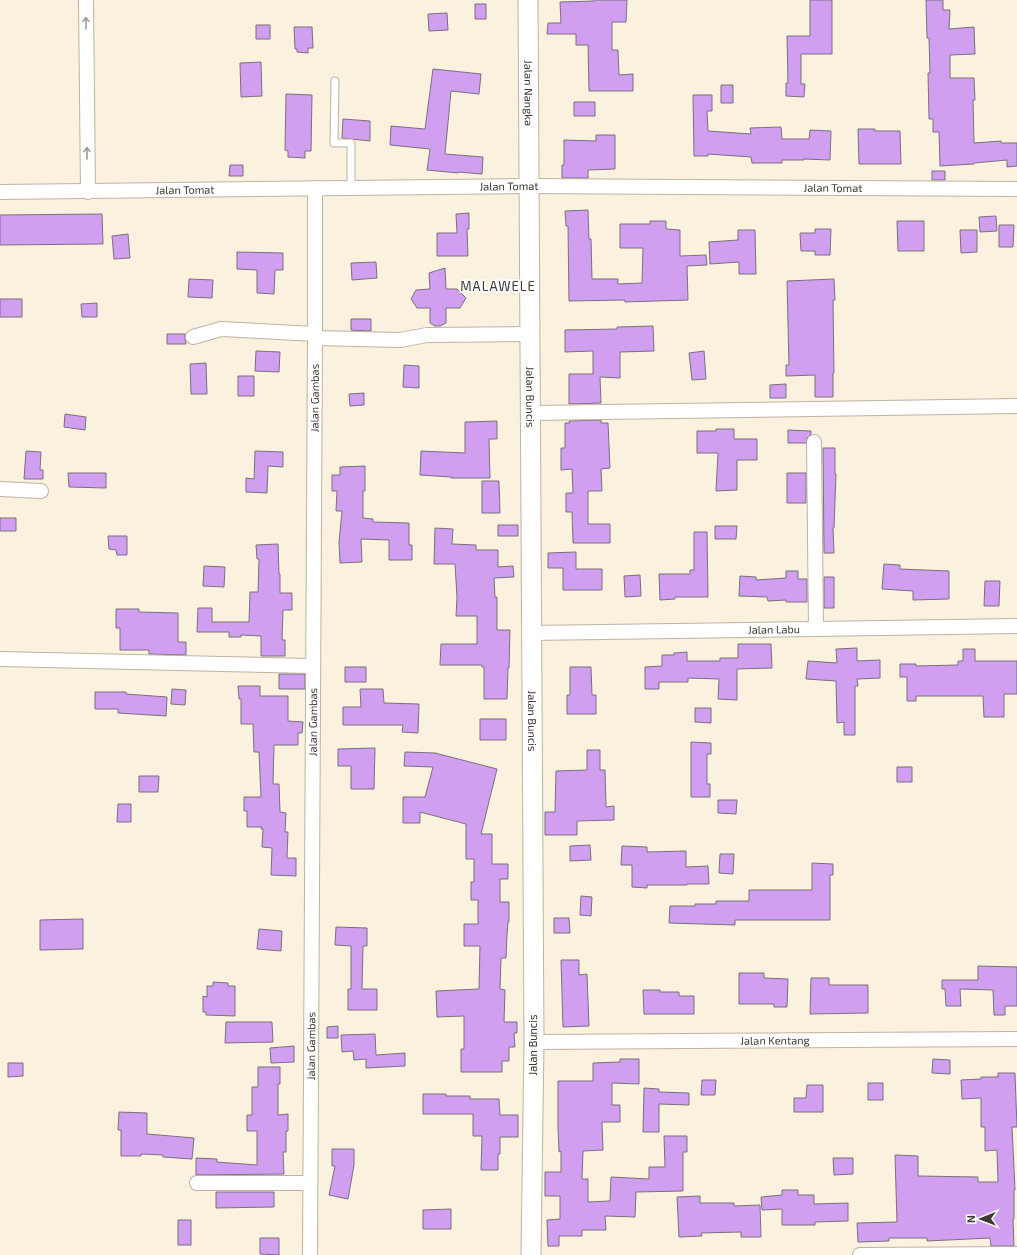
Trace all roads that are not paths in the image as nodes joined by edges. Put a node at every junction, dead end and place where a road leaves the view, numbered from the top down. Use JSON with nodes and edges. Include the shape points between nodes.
{"nodes":[{"id":1,"x":86,"y":0,"type":"edge"},
{"id":2,"x":528,"y":0,"type":"edge"},
{"id":3,"x":335,"y":81,"type":"dead end"},
{"id":4,"x":529,"y":186,"type":"junction"},
{"id":5,"x":315,"y":188,"type":"junction"},
{"id":6,"x":351,"y":188,"type":"junction"},
{"id":7,"x":1017,"y":189,"type":"edge"},
{"id":8,"x":0,"y":192,"type":"edge"},
{"id":9,"x":88,"y":192,"type":"junction"},
{"id":10,"x":529,"y":334,"type":"junction"},
{"id":11,"x":315,"y":336,"type":"junction"},
{"id":12,"x":193,"y":338,"type":"dead end"},
{"id":13,"x":1017,"y":406,"type":"edge"},
{"id":14,"x":530,"y":413,"type":"junction"},
{"id":15,"x":814,"y":442,"type":"dead end"},
{"id":16,"x":0,"y":489,"type":"edge"},
{"id":17,"x":41,"y":491,"type":"dead end"},
{"id":18,"x":1017,"y":626,"type":"edge"},
{"id":19,"x":816,"y":629,"type":"junction"},
{"id":20,"x":531,"y":632,"type":"junction"},
{"id":21,"x":0,"y":659,"type":"edge"},
{"id":22,"x":313,"y":666,"type":"junction"},
{"id":23,"x":1017,"y":1039,"type":"edge"},
{"id":24,"x":534,"y":1042,"type":"junction"},
{"id":25,"x":197,"y":1183,"type":"dead end"},
{"id":26,"x":310,"y":1183,"type":"junction"},
{"id":27,"x":1017,"y":1254,"type":"edge"},
{"id":28,"x":310,"y":1255,"type":"edge"},
{"id":29,"x":531,"y":1255,"type":"edge"},
{"id":30,"x":860,"y":1255,"type":"edge"}],
"edges":[{"from":9,"to":1,"type":"street","one_way":true},
{"from":2,"to":4,"type":"street","name":"Jalan Nangka"},
{"from":3,"to":6,"type":"lane","via":[[334,142],[351,143]]},
{"from":4,"to":6,"type":"street","name":"Jalan Tomat"},
{"from":4,"to":7,"type":"street","name":"Jalan Tomat"},
{"from":4,"to":10,"type":"street","name":"Jalan Buncis"},
{"from":5,"to":6,"type":"street","name":"Jalan Tomat"},
{"from":5,"to":9,"type":"street","name":"Jalan Tomat"},
{"from":5,"to":11,"type":"street","name":"Jalan Gambas"},
{"from":8,"to":9,"type":"street","name":"Jalan Tomat"},
{"from":10,"to":11,"type":"street","via":[[427,335],[400,340]]},
{"from":10,"to":14,"type":"street","name":"Jalan Buncis"},
{"from":11,"to":12,"type":"street","via":[[221,329]]},
{"from":11,"to":22,"type":"street","name":"Jalan Gambas"},
{"from":13,"to":14,"type":"street"},
{"from":14,"to":20,"type":"street","name":"Jalan Buncis"},
{"from":15,"to":19,"type":"street"},
{"from":16,"to":17,"type":"street"},
{"from":18,"to":19,"type":"street","name":"Jalan Labu"},
{"from":19,"to":20,"type":"street","name":"Jalan Labu"},
{"from":20,"to":24,"type":"street","name":"Jalan Buncis"},
{"from":21,"to":22,"type":"street"},
{"from":22,"to":26,"type":"street","name":"Jalan Gambas"},
{"from":23,"to":24,"type":"street","name":"Jalan Kentang"},
{"from":24,"to":29,"type":"street","name":"Jalan Buncis"},
{"from":25,"to":26,"type":"street"},
{"from":26,"to":28,"type":"street","name":"Jalan Gambas"},
{"from":27,"to":30,"type":"street"}]}
